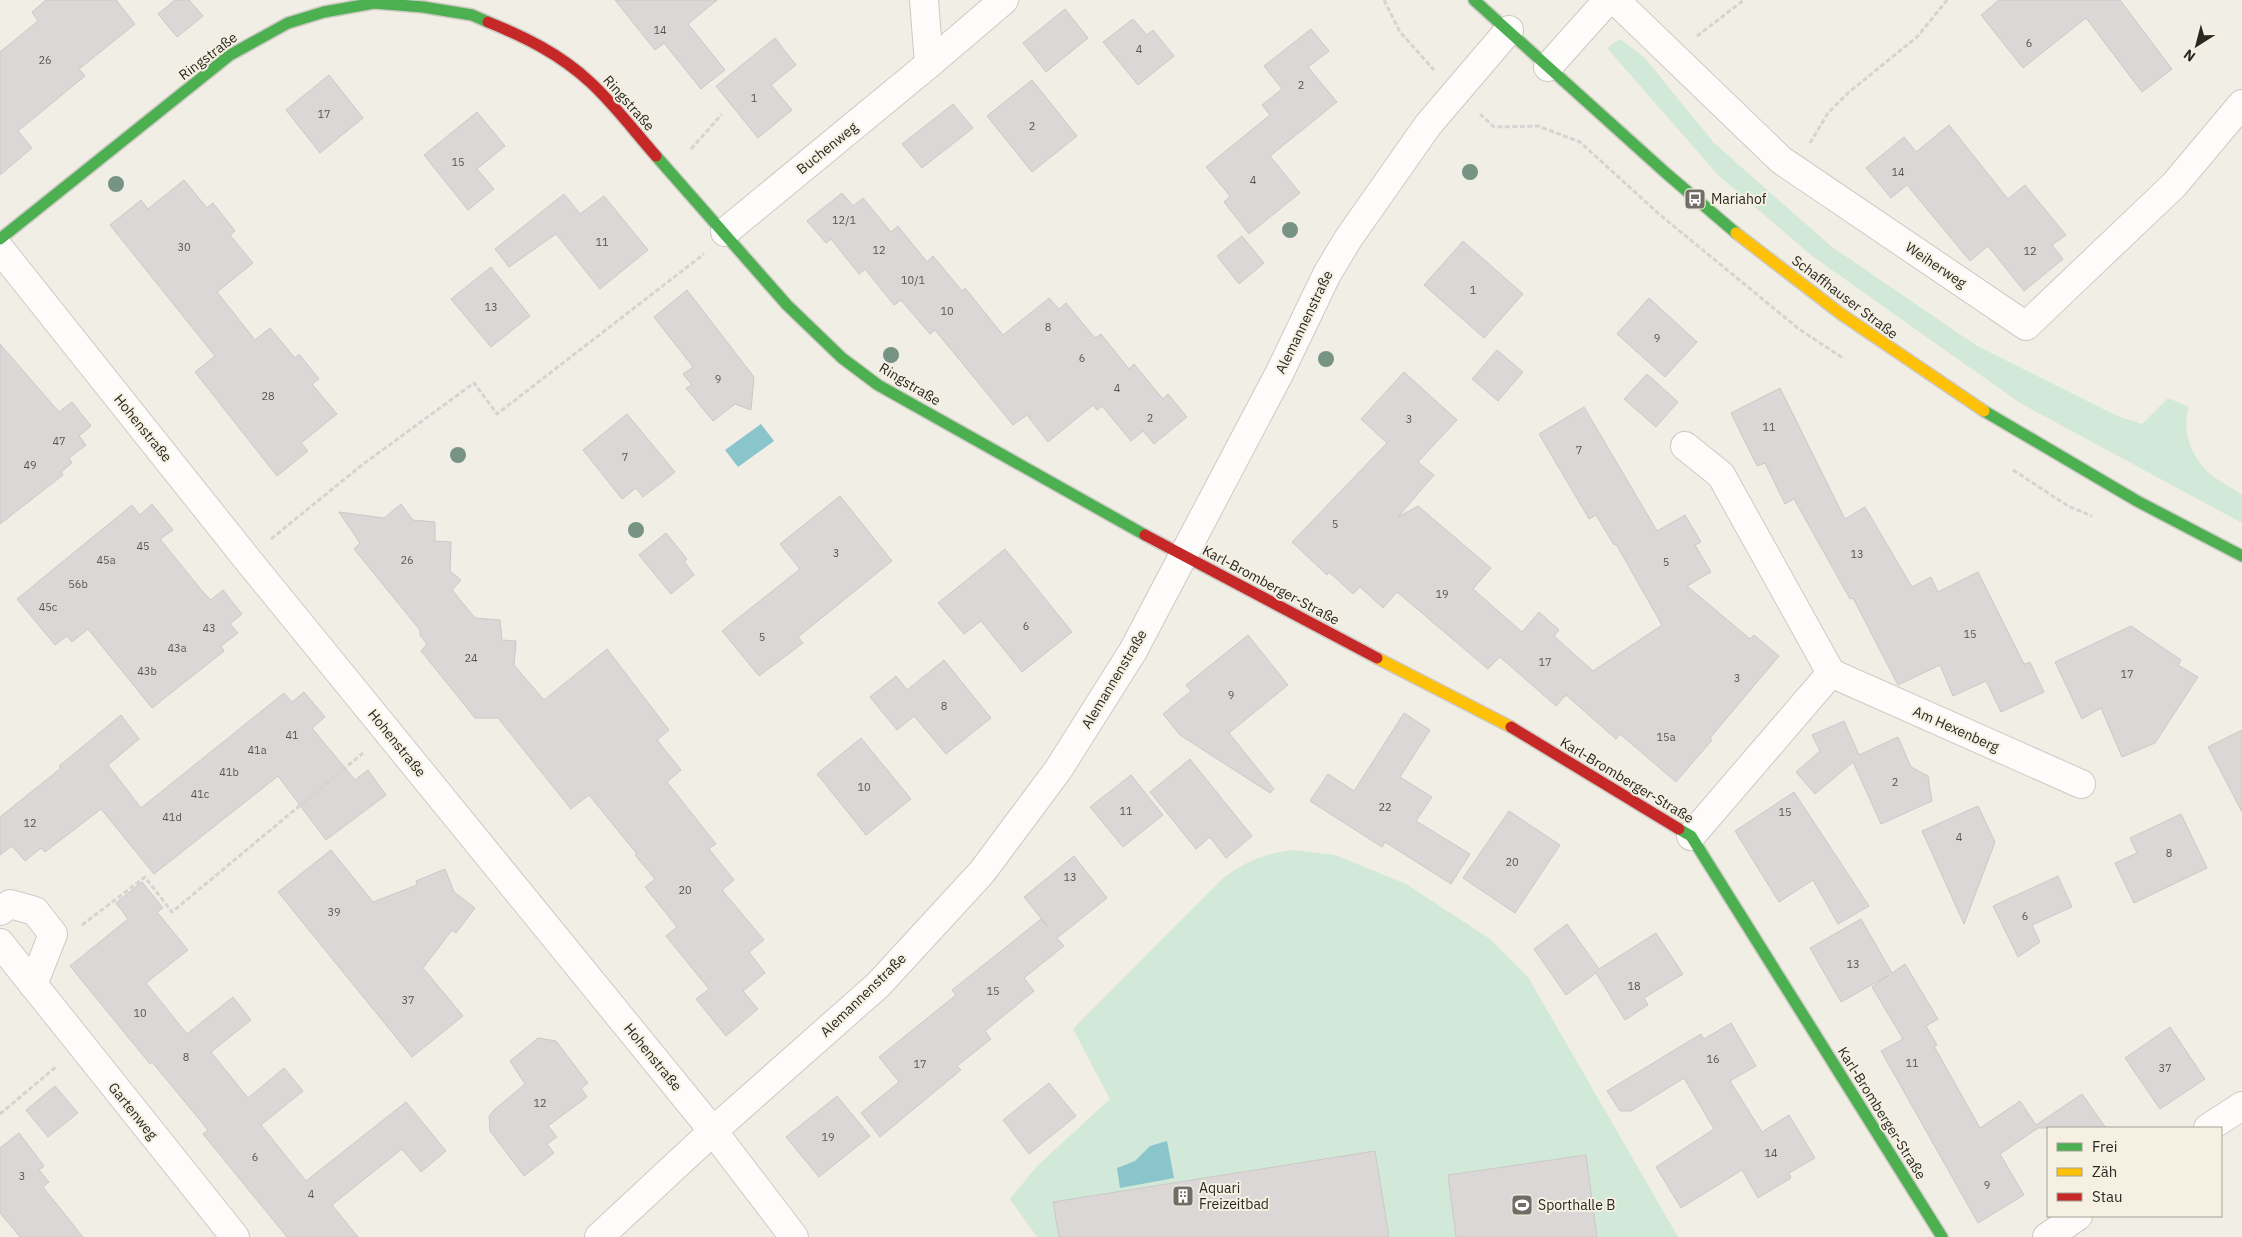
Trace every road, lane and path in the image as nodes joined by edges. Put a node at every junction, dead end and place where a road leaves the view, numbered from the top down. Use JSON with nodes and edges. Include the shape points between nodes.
{"nodes":[{"id":1,"x":924,"y":0,"type":"edge"},
{"id":2,"x":1004,"y":0,"type":"edge"},
{"id":3,"x":1474,"y":0,"type":"edge"},
{"id":4,"x":1608,"y":0,"type":"edge"},
{"id":5,"x":1615,"y":0,"type":"edge"},
{"id":6,"x":1744,"y":0,"type":"edge"},
{"id":7,"x":1947,"y":0,"type":"edge"},
{"id":8,"x":1509,"y":30,"type":"junction"},
{"id":9,"x":1673,"y":55,"type":"junction"},
{"id":10,"x":929,"y":64,"type":"junction"},
{"id":11,"x":1548,"y":67,"type":"junction"},
{"id":12,"x":2242,"y":104,"type":"edge"},
{"id":13,"x":722,"y":114,"type":"dead end"},
{"id":14,"x":1794,"y":169,"type":"junction"},
{"id":15,"x":671,"y":172,"type":"junction"},
{"id":16,"x":725,"y":232,"type":"junction"},
{"id":17,"x":0,"y":239,"type":"edge"},
{"id":18,"x":0,"y":249,"type":"edge"},
{"id":19,"x":1686,"y":446,"type":"dead end"},
{"id":20,"x":1182,"y":556,"type":"junction"},
{"id":21,"x":2242,"y":556,"type":"edge"},
{"id":22,"x":247,"y":558,"type":"junction"},
{"id":23,"x":1831,"y":673,"type":"junction"},
{"id":24,"x":389,"y":732,"type":"junction"},
{"id":25,"x":2081,"y":784,"type":"dead end"},
{"id":26,"x":1691,"y":836,"type":"junction"},
{"id":27,"x":0,"y":911,"type":"edge"},
{"id":28,"x":53,"y":934,"type":"junction"},
{"id":29,"x":0,"y":943,"type":"edge"},
{"id":30,"x":33,"y":985,"type":"junction"},
{"id":31,"x":81,"y":1047,"type":"junction"},
{"id":32,"x":2242,"y":1106,"type":"edge"},
{"id":33,"x":0,"y":1114,"type":"edge"},
{"id":34,"x":2210,"y":1127,"type":"edge"},
{"id":35,"x":713,"y":1132,"type":"junction"},
{"id":36,"x":2077,"y":1217,"type":"edge"},
{"id":37,"x":235,"y":1237,"type":"edge"},
{"id":38,"x":599,"y":1237,"type":"edge"},
{"id":39,"x":794,"y":1237,"type":"edge"},
{"id":40,"x":1942,"y":1237,"type":"edge"},
{"id":41,"x":2047,"y":1237,"type":"edge"}],
"edges":[{"from":1,"to":10,"type":"street"},
{"from":2,"to":10,"type":"street","name":"Buchenweg"},
{"from":3,"to":8,"type":"street","name":"Schaffhauser Straße"},
{"from":4,"to":11,"type":"street"},
{"from":5,"to":9,"type":"street","name":"Weiherweg"},
{"from":6,"to":9,"type":"path"},
{"from":7,"to":14,"type":"path","via":[[1918,36],[1848,92],[1828,113]]},
{"from":8,"to":11,"type":"street","name":"Schaffhauser Straße"},
{"from":8,"to":20,"type":"street","name":"Alemannenstraße","via":[[1428,125],[1326,274],[1280,372]]},
{"from":9,"to":14,"type":"street","name":"Weiherweg"},
{"from":10,"to":16,"type":"street","name":"Buchenweg"},
{"from":11,"to":21,"type":"street","name":"Schaffhauser Straße","via":[[1695,199],[1880,344],[2025,439],[2201,538]]},
{"from":12,"to":14,"type":"street","name":"Weiherweg","via":[[2174,185],[2026,326]]},
{"from":13,"to":15,"type":"path"},
{"from":15,"to":16,"type":"street","name":"Ringstraße"},
{"from":15,"to":17,"type":"street","name":"Ringstraße","via":[[590,82],[564,60],[531,40],[472,15],[374,3],[324,12],[288,23],[230,55]]},
{"from":16,"to":20,"type":"street","name":"Ringstraße","via":[[787,305],[842,358],[878,384]]},
{"from":16,"to":22,"type":"path","via":[[710,250],[497,414],[474,382],[362,465]]},
{"from":18,"to":22,"type":"street","name":"Hohenstraße"},
{"from":19,"to":23,"type":"street","via":[[1721,475]]},
{"from":20,"to":26,"type":"street","name":"Karl-Bromberger-Straße","via":[[1524,734]]},
{"from":20,"to":35,"type":"street","name":"Alemannenstraße","via":[[1133,651],[1098,707],[1058,770],[982,872],[878,985]]},
{"from":22,"to":24,"type":"street","name":"Hohenstraße"},
{"from":23,"to":25,"type":"street","name":"Am Hexenberg"},
{"from":23,"to":26,"type":"street"},
{"from":24,"to":28,"type":"path","via":[[172,912],[145,878],[74,932]]},
{"from":24,"to":35,"type":"street","name":"Hohenstraße"},
{"from":26,"to":40,"type":"street","name":"Karl-Bromberger-Straße"},
{"from":27,"to":28,"type":"street","via":[[10,904],[35,911]]},
{"from":28,"to":30,"type":"street"},
{"from":29,"to":30,"type":"street","name":"Gartenweg"},
{"from":30,"to":31,"type":"street","name":"Gartenweg"},
{"from":31,"to":33,"type":"path"},
{"from":31,"to":37,"type":"street","name":"Gartenweg"},
{"from":32,"to":34,"type":"street"},
{"from":35,"to":38,"type":"street","name":"Alemannenstraße"},
{"from":35,"to":39,"type":"street","name":"Hohenstraße"},
{"from":36,"to":41,"type":"street"}]}
